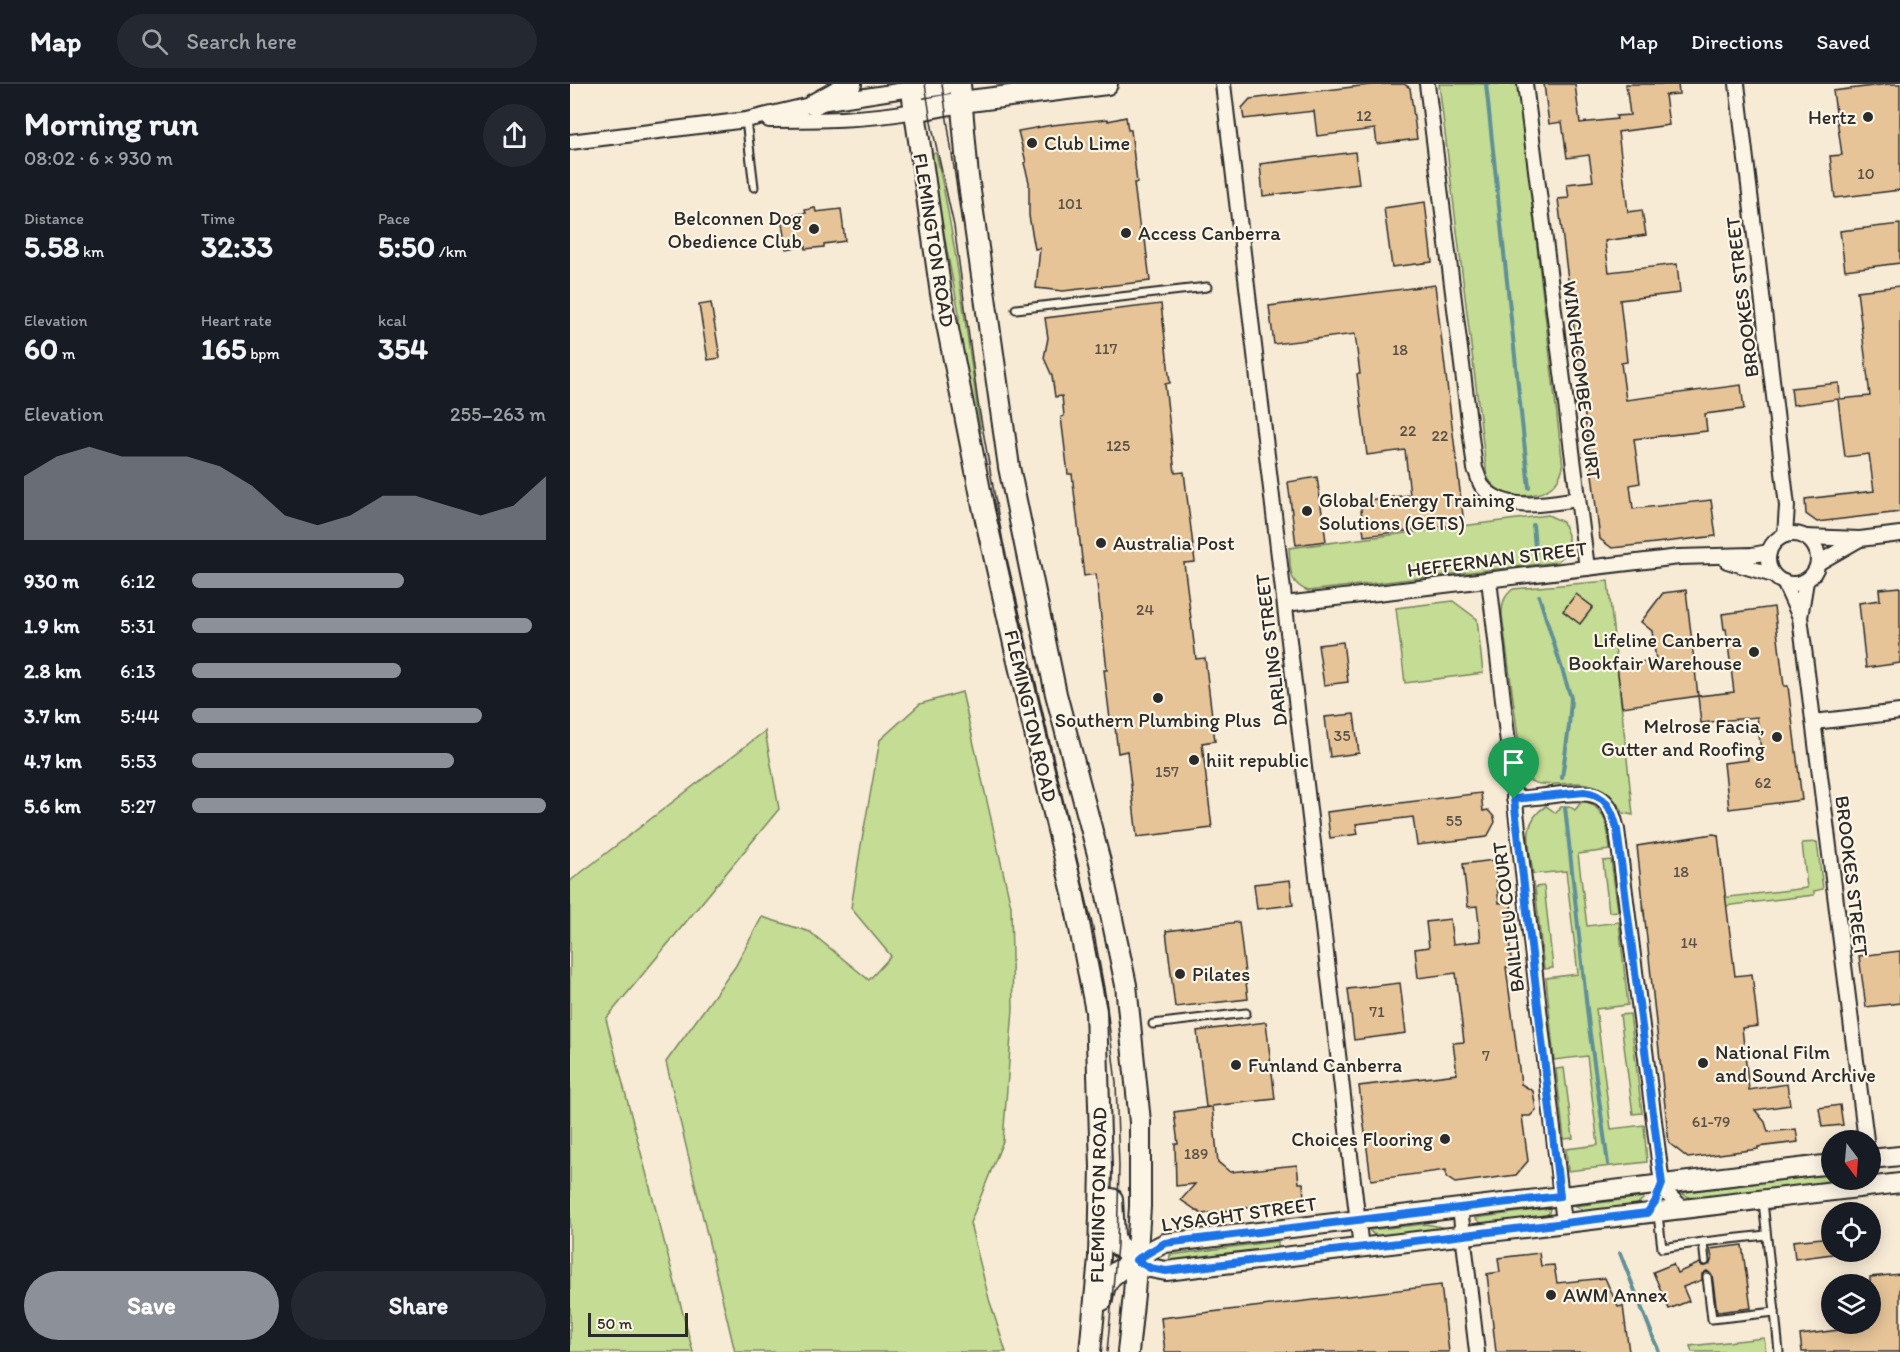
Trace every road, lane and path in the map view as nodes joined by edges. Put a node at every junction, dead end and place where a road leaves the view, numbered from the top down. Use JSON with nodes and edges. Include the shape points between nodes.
{"nodes":[{"id":1,"x":850,"y":84,"type":"edge"},
{"id":2,"x":945,"y":84,"type":"edge"},
{"id":3,"x":1107,"y":84,"type":"edge"},
{"id":4,"x":1223,"y":84,"type":"edge"},
{"id":5,"x":1427,"y":84,"type":"edge"},
{"id":6,"x":1525,"y":84,"type":"edge"},
{"id":7,"x":1737,"y":84,"type":"edge"},
{"id":8,"x":911,"y":87,"type":"edge"},
{"id":9,"x":961,"y":93,"type":"edge"},
{"id":10,"x":814,"y":104,"type":"junction"},
{"id":11,"x":914,"y":111,"type":"junction"},
{"id":12,"x":746,"y":120,"type":"junction"},
{"id":13,"x":570,"y":142,"type":"edge"},
{"id":14,"x":754,"y":187,"type":"dead end"},
{"id":15,"x":1207,"y":288,"type":"dead end"},
{"id":16,"x":1016,"y":309,"type":"dead end"},
{"id":17,"x":1578,"y":499,"type":"junction"},
{"id":18,"x":1900,"y":534,"type":"edge"},
{"id":19,"x":1796,"y":536,"type":"junction"},
{"id":20,"x":1860,"y":539,"type":"junction"},
{"id":21,"x":1769,"y":552,"type":"junction"},
{"id":22,"x":1714,"y":556,"type":"junction"},
{"id":23,"x":1818,"y":563,"type":"junction"},
{"id":24,"x":1587,"y":568,"type":"junction"},
{"id":25,"x":1779,"y":579,"type":"junction"},
{"id":26,"x":1489,"y":580,"type":"junction"},
{"id":27,"x":1806,"y":580,"type":"junction"},
{"id":28,"x":1285,"y":604,"type":"junction"},
{"id":29,"x":1800,"y":617,"type":"junction"},
{"id":30,"x":1900,"y":712,"type":"edge"},
{"id":31,"x":1814,"y":722,"type":"junction"},
{"id":32,"x":1514,"y":799,"type":"junction"},
{"id":33,"x":1096,"y":1011,"type":"junction"},
{"id":34,"x":1246,"y":1013,"type":"dead end"},
{"id":35,"x":1153,"y":1024,"type":"dead end"},
{"id":36,"x":1865,"y":1130,"type":"edge"},
{"id":37,"x":1900,"y":1156,"type":"edge"},
{"id":38,"x":1881,"y":1159,"type":"edge"},
{"id":39,"x":1821,"y":1165,"type":"edge"},
{"id":40,"x":1881,"y":1182,"type":"edge"},
{"id":41,"x":1900,"y":1183,"type":"edge"},
{"id":42,"x":1662,"y":1184,"type":"junction"},
{"id":43,"x":1821,"y":1190,"type":"edge"},
{"id":44,"x":1560,"y":1196,"type":"junction"},
{"id":45,"x":1762,"y":1199,"type":"junction"},
{"id":46,"x":1460,"y":1208,"type":"junction"},
{"id":47,"x":1684,"y":1209,"type":"junction"},
{"id":48,"x":1652,"y":1213,"type":"junction"},
{"id":49,"x":1358,"y":1220,"type":"junction"},
{"id":50,"x":1564,"y":1223,"type":"junction"},
{"id":51,"x":1766,"y":1235,"type":"junction"},
{"id":52,"x":1463,"y":1236,"type":"junction"},
{"id":53,"x":1703,"y":1242,"type":"junction"},
{"id":54,"x":1361,"y":1248,"type":"junction"},
{"id":55,"x":1136,"y":1260,"type":"junction"},
{"id":56,"x":1706,"y":1261,"type":"dead end"},
{"id":57,"x":1707,"y":1277,"type":"dead end"},
{"id":58,"x":1775,"y":1312,"type":"junction"},
{"id":59,"x":1090,"y":1352,"type":"edge"},
{"id":60,"x":1097,"y":1352,"type":"edge"},
{"id":61,"x":1128,"y":1352,"type":"edge"},
{"id":62,"x":1476,"y":1352,"type":"edge"},
{"id":63,"x":1779,"y":1352,"type":"edge"}],
"edges":[{"from":1,"to":10,"type":"main road"},
{"from":2,"to":8,"type":"main road"},
{"from":3,"to":9,"type":"main road"},
{"from":4,"to":28,"type":"street","name":"DARLING STREET"},
{"from":5,"to":17,"type":"street","name":"WINCHCOMBE COURT","via":[[1476,468],[1482,486],[1497,498],[1516,504]]},
{"from":6,"to":17,"type":"street","name":"WINCHCOMBE COURT"},
{"from":7,"to":19,"type":"street","name":"BROOKES STREET","via":[[1787,506]]},
{"from":8,"to":10,"type":"street"},
{"from":8,"to":11,"type":"main road","name":"FLEMINGTON ROAD"},
{"from":9,"to":11,"type":"main road"},
{"from":9,"to":55,"type":"main road","name":"FLEMINGTON ROAD","via":[[968,177],[1010,467],[1056,694],[1100,861],[1126,985],[1140,1122]]},
{"from":10,"to":12,"type":"street"},
{"from":11,"to":12,"type":"street","via":[[841,120]]},
{"from":11,"to":33,"type":"main road","name":"FLEMINGTON ROAD","via":[[941,294],[984,511],[1073,893]]},
{"from":12,"to":13,"type":"street"},
{"from":12,"to":14,"type":"lane"},
{"from":15,"to":16,"type":"lane"},
{"from":17,"to":24,"type":"street"},
{"from":18,"to":20,"type":"street"},
{"from":19,"to":20,"type":"street"},
{"from":19,"to":21,"type":"street","via":[[1772,545]]},
{"from":19,"to":23,"type":"street","via":[[1816,548]]},
{"from":20,"to":23,"type":"street"},
{"from":21,"to":22,"type":"street","name":"HEFFERNAN STREET"},
{"from":21,"to":25,"type":"street","via":[[1769,568]]},
{"from":22,"to":24,"type":"street","name":"HEFFERNAN STREET"},
{"from":22,"to":25,"type":"street","name":"HEFFERNAN STREET"},
{"from":23,"to":27,"type":"street"},
{"from":24,"to":26,"type":"street","name":"HEFFERNAN STREET"},
{"from":25,"to":27,"type":"street","via":[[1799,584]]},
{"from":25,"to":29,"type":"street","name":"BROOKES STREET"},
{"from":26,"to":28,"type":"street","name":"HEFFERNAN STREET"},
{"from":26,"to":32,"type":"street","name":"BAILLIEU COURT"},
{"from":27,"to":29,"type":"street","name":"BROOKES STREET"},
{"from":28,"to":49,"type":"street","name":"DARLING STREET"},
{"from":29,"to":31,"type":"street","name":"BROOKES STREET"},
{"from":30,"to":31,"type":"street"},
{"from":31,"to":36,"type":"street","name":"BROOKES STREET"},
{"from":32,"to":42,"type":"street","via":[[1591,793],[1607,804],[1614,815]]},
{"from":32,"to":44,"type":"street","name":"BAILLIEU COURT"},
{"from":33,"to":55,"type":"main road","via":[[1104,1055],[1114,1236],[1117,1245]]},
{"from":33,"to":59,"type":"main road","name":"FLEMINGTON ROAD","via":[[1101,1167],[1099,1258]]},
{"from":34,"to":35,"type":"lane"},
{"from":37,"to":38,"type":"street"},
{"from":39,"to":42,"type":"street","name":"LYSAGHT STREET"},
{"from":40,"to":41,"type":"street"},
{"from":42,"to":44,"type":"street","name":"LYSAGHT STREET"},
{"from":42,"to":47,"type":"street","via":[[1669,1197]]},
{"from":42,"to":48,"type":"street"},
{"from":43,"to":45,"type":"street"},
{"from":44,"to":46,"type":"street","name":"LYSAGHT STREET"},
{"from":44,"to":50,"type":"street","name":"BAILLIEU COURT"},
{"from":45,"to":47,"type":"street"},
{"from":45,"to":51,"type":"lane"},
{"from":46,"to":49,"type":"street","name":"LYSAGHT STREET"},
{"from":46,"to":52,"type":"street"},
{"from":47,"to":48,"type":"street"},
{"from":48,"to":50,"type":"street"},
{"from":48,"to":53,"type":"lane","via":[[1662,1248]]},
{"from":49,"to":54,"type":"street","name":"DARLING STREET"},
{"from":49,"to":55,"type":"street","name":"LYSAGHT STREET","via":[[1165,1243]]},
{"from":50,"to":52,"type":"street"},
{"from":51,"to":53,"type":"lane"},
{"from":51,"to":58,"type":"lane"},
{"from":52,"to":54,"type":"street"},
{"from":52,"to":62,"type":"street"},
{"from":53,"to":56,"type":"lane"},
{"from":54,"to":55,"type":"street","via":[[1166,1271]]},
{"from":55,"to":60,"type":"main road","via":[[1115,1272],[1105,1285]]},
{"from":55,"to":61,"type":"main road","name":"FLEMINGTON ROAD"},
{"from":57,"to":58,"type":"lane","via":[[1712,1319]]},
{"from":58,"to":63,"type":"lane"}]}
